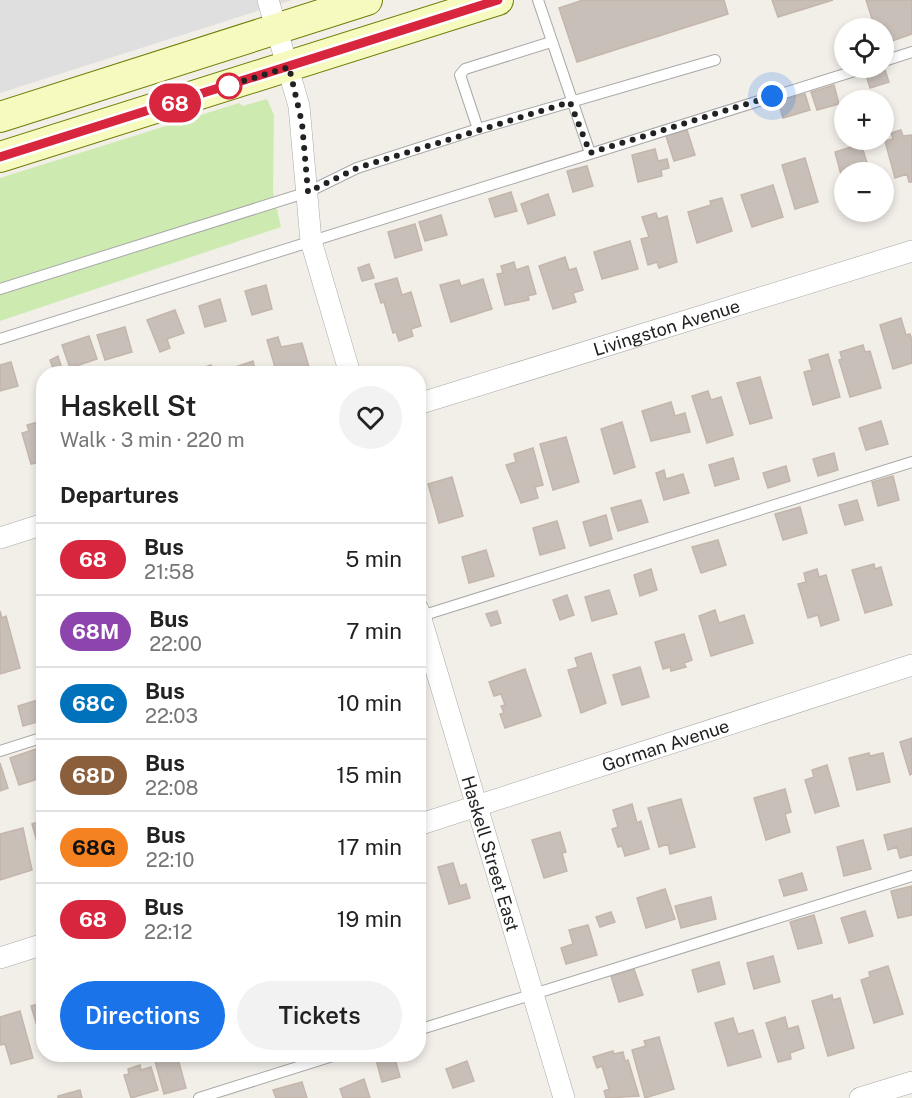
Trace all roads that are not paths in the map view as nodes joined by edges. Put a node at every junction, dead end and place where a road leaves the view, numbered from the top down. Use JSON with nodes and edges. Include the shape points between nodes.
{"nodes":[{"id":1,"x":268,"y":0,"type":"edge"},
{"id":2,"x":367,"y":0,"type":"edge"},
{"id":3,"x":498,"y":0,"type":"edge"},
{"id":4,"x":538,"y":0,"type":"edge"},
{"id":5,"x":276,"y":28,"type":"junction"},
{"id":6,"x":551,"y":42,"type":"junction"},
{"id":7,"x":912,"y":52,"type":"edge"},
{"id":8,"x":894,"y":58,"type":"edge"},
{"id":9,"x":715,"y":60,"type":"dead end"},
{"id":10,"x":289,"y":67,"type":"junction"},
{"id":11,"x":834,"y":77,"type":"edge"},
{"id":12,"x":570,"y":102,"type":"junction"},
{"id":13,"x":0,"y":117,"type":"edge"},
{"id":14,"x":478,"y":129,"type":"junction"},
{"id":15,"x":590,"y":153,"type":"junction"},
{"id":16,"x":0,"y":157,"type":"edge"},
{"id":17,"x":308,"y":192,"type":"junction"},
{"id":18,"x":311,"y":241,"type":"junction"},
{"id":19,"x":912,"y":251,"type":"edge"},
{"id":20,"x":0,"y":289,"type":"edge"},
{"id":21,"x":0,"y":339,"type":"edge"},
{"id":22,"x":348,"y":366,"type":"edge"},
{"id":23,"x":426,"y":402,"type":"edge"},
{"id":24,"x":912,"y":462,"type":"edge"},
{"id":25,"x":36,"y":527,"type":"edge"},
{"id":26,"x":0,"y":538,"type":"edge"},
{"id":27,"x":426,"y":612,"type":"edge"},
{"id":28,"x":426,"y":637,"type":"edge"},
{"id":29,"x":912,"y":665,"type":"edge"},
{"id":30,"x":36,"y":740,"type":"edge"},
{"id":31,"x":0,"y":751,"type":"edge"},
{"id":32,"x":478,"y":806,"type":"junction"},
{"id":33,"x":426,"y":822,"type":"edge"},
{"id":34,"x":912,"y":876,"type":"edge"},
{"id":35,"x":36,"y":947,"type":"edge"},
{"id":36,"x":0,"y":958,"type":"edge"},
{"id":37,"x":532,"y":995,"type":"junction"},
{"id":38,"x":426,"y":1028,"type":"edge"},
{"id":39,"x":314,"y":1062,"type":"edge"},
{"id":40,"x":912,"y":1082,"type":"edge"},
{"id":41,"x":199,"y":1098,"type":"edge"},
{"id":42,"x":564,"y":1098,"type":"edge"},
{"id":43,"x":860,"y":1098,"type":"edge"}],
"edges":[{"from":1,"to":5,"type":"street"},
{"from":2,"to":5,"type":"main road"},
{"from":3,"to":10,"type":"main road"},
{"from":4,"to":6,"type":"lane"},
{"from":5,"to":10,"type":"street"},
{"from":5,"to":13,"type":"main road"},
{"from":6,"to":12,"type":"lane"},
{"from":6,"to":14,"type":"lane","via":[[465,69],[460,75]]},
{"from":7,"to":8,"type":"lane"},
{"from":9,"to":12,"type":"lane"},
{"from":10,"to":16,"type":"main road"},
{"from":10,"to":17,"type":"street","via":[[302,123]]},
{"from":11,"to":15,"type":"lane"},
{"from":12,"to":14,"type":"lane"},
{"from":12,"to":15,"type":"lane"},
{"from":14,"to":17,"type":"lane","via":[[357,168]]},
{"from":15,"to":18,"type":"lane"},
{"from":17,"to":18,"type":"street"},
{"from":17,"to":20,"type":"lane"},
{"from":18,"to":21,"type":"lane"},
{"from":18,"to":22,"type":"street"},
{"from":19,"to":23,"type":"street","name":"Livingston Avenue"},
{"from":24,"to":27,"type":"lane"},
{"from":25,"to":26,"type":"street"},
{"from":28,"to":32,"type":"street","name":"Haskell Street East"},
{"from":29,"to":32,"type":"street","name":"Gorman Avenue"},
{"from":30,"to":31,"type":"lane"},
{"from":32,"to":33,"type":"street","name":"Gorman Avenue"},
{"from":32,"to":37,"type":"street","name":"Haskell Street East"},
{"from":34,"to":37,"type":"lane"},
{"from":35,"to":36,"type":"street"},
{"from":37,"to":38,"type":"lane"},
{"from":37,"to":42,"type":"street","name":"Haskell Street East"},
{"from":39,"to":41,"type":"lane"},
{"from":40,"to":43,"type":"street"}]}
